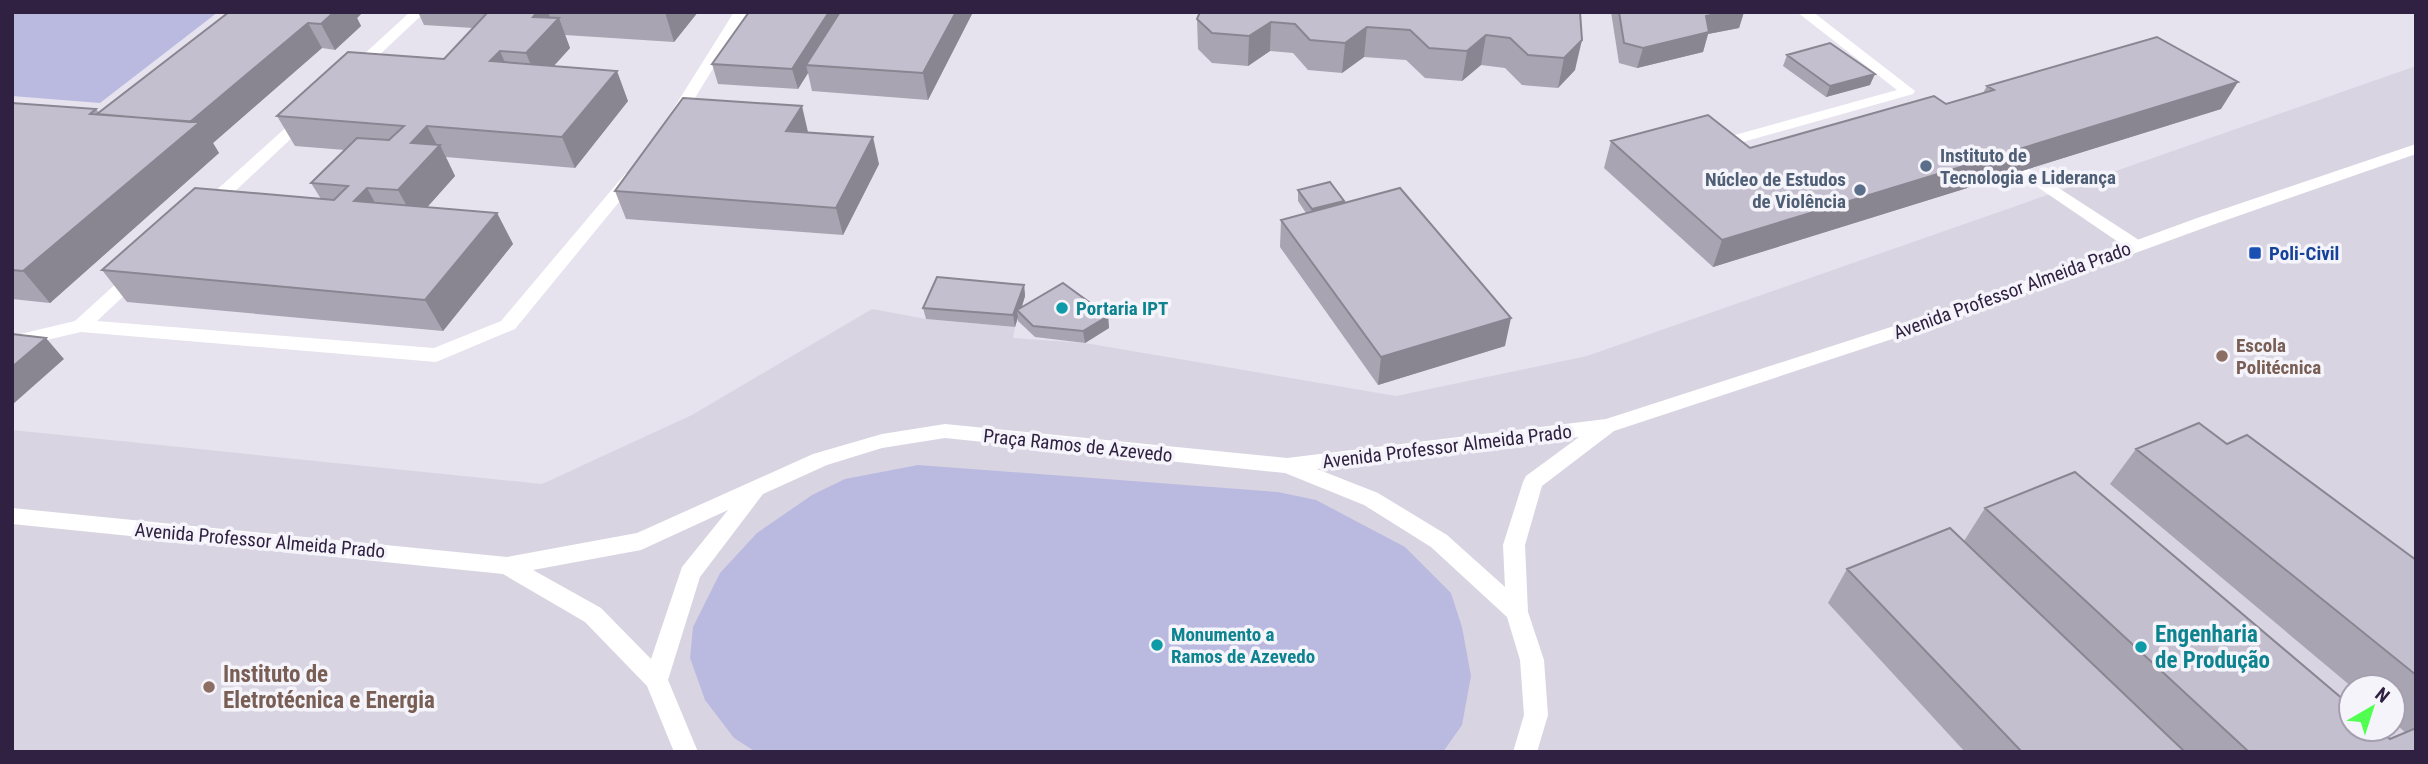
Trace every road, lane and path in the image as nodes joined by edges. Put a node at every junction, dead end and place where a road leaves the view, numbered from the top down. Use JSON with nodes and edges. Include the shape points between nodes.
{"nodes":[{"id":1,"x":418,"y":12,"type":"edge"},
{"id":2,"x":741,"y":12,"type":"edge"},
{"id":3,"x":1804,"y":12,"type":"edge"},
{"id":4,"x":346,"y":79,"type":"edge"},
{"id":5,"x":316,"y":107,"type":"edge"},
{"id":6,"x":668,"y":130,"type":"edge"},
{"id":7,"x":1730,"y":142,"type":"edge"},
{"id":8,"x":2416,"y":149,"type":"edge"},
{"id":9,"x":643,"y":162,"type":"edge"},
{"id":10,"x":2023,"y":170,"type":"edge"},
{"id":11,"x":193,"y":222,"type":"edge"},
{"id":12,"x":2136,"y":246,"type":"junction"},
{"id":13,"x":153,"y":260,"type":"edge"},
{"id":14,"x":81,"y":326,"type":"junction"},
{"id":15,"x":12,"y":342,"type":"edge"},
{"id":16,"x":1607,"y":426,"type":"junction"},
{"id":17,"x":1287,"y":466,"type":"junction"},
{"id":18,"x":756,"y":490,"type":"junction"},
{"id":19,"x":12,"y":516,"type":"edge"},
{"id":20,"x":507,"y":566,"type":"junction"},
{"id":21,"x":1517,"y":612,"type":"junction"},
{"id":22,"x":656,"y":680,"type":"junction"},
{"id":23,"x":686,"y":752,"type":"edge"},
{"id":24,"x":1525,"y":752,"type":"edge"}],
"edges":[{"from":1,"to":4,"type":"lane"},
{"from":2,"to":6,"type":"lane"},
{"from":3,"to":7,"type":"street","via":[[1913,95]]},
{"from":5,"to":11,"type":"lane"},
{"from":8,"to":12,"type":"street","name":"Avenida Professor Almeida Prado"},
{"from":9,"to":14,"type":"lane","via":[[508,326],[436,355]]},
{"from":10,"to":12,"type":"street"},
{"from":12,"to":16,"type":"street","name":"Avenida Professor Almeida Prado","via":[[1965,309]]},
{"from":13,"to":14,"type":"lane"},
{"from":14,"to":15,"type":"street"},
{"from":16,"to":17,"type":"street","name":"Avenida Professor Almeida Prado"},
{"from":16,"to":21,"type":"street","name":"Avenida Professor Almeida Prado","via":[[1532,482],[1514,545]]},
{"from":17,"to":18,"type":"street","name":"Praça Ramos de Azevedo","via":[[945,431],[882,441],[820,458]]},
{"from":17,"to":21,"type":"street","name":"Praça Ramos de Azevedo","via":[[1371,499],[1439,541]]},
{"from":18,"to":20,"type":"street","name":"Avenida Professor Almeida Prado","via":[[641,541]]},
{"from":18,"to":22,"type":"street","name":"Praça Ramos de Azevedo","via":[[690,573]]},
{"from":19,"to":20,"type":"street","name":"Avenida Professor Almeida Prado"},
{"from":20,"to":22,"type":"street","name":"Avenida Professor Almeida Prado","via":[[593,615]]},
{"from":21,"to":24,"type":"street","via":[[1532,660],[1536,715]]},
{"from":22,"to":23,"type":"street"}]}
